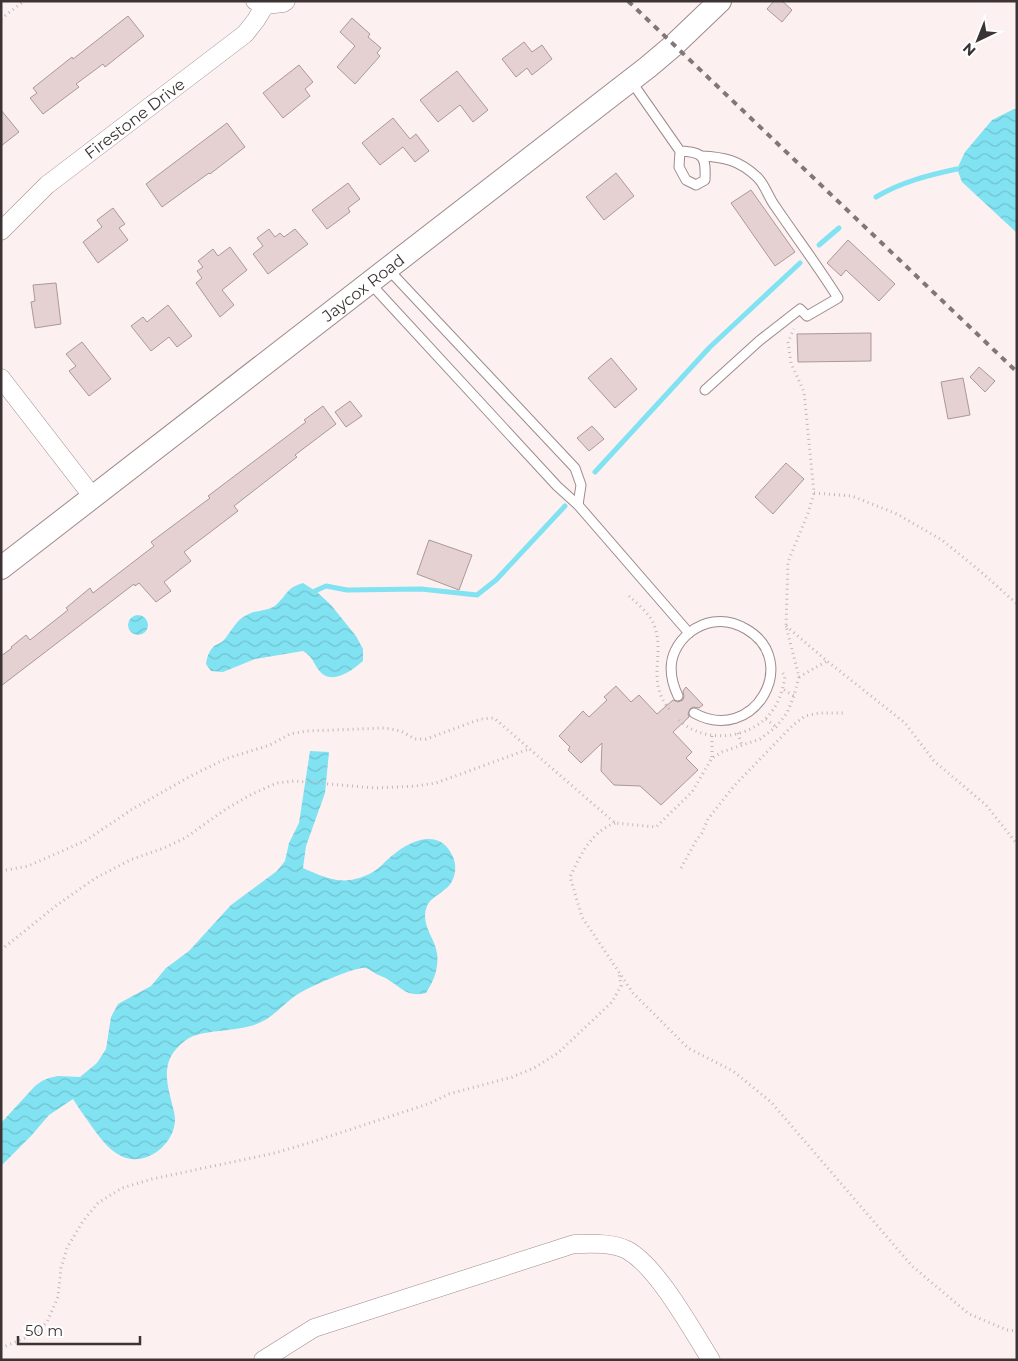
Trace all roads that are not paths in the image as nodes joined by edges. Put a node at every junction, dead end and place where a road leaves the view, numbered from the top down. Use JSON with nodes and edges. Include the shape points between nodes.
{"nodes":[{"id":1,"x":286,"y":1,"type":"edge"},
{"id":2,"x":720,"y":1,"type":"edge"},
{"id":3,"x":260,"y":3,"type":"edge"},
{"id":4,"x":631,"y":80,"type":"junction"},
{"id":5,"x":680,"y":152,"type":"junction"},
{"id":6,"x":701,"y":156,"type":"junction"},
{"id":7,"x":1,"y":231,"type":"edge"},
{"id":8,"x":387,"y":268,"type":"junction"},
{"id":9,"x":369,"y":282,"type":"junction"},
{"id":10,"x":1,"y":378,"type":"edge"},
{"id":11,"x":705,"y":390,"type":"dead end"},
{"id":12,"x":93,"y":497,"type":"junction"},
{"id":13,"x":578,"y":505,"type":"junction"},
{"id":14,"x":1,"y":568,"type":"edge"},
{"id":15,"x":689,"y":633,"type":"junction"},
{"id":16,"x":678,"y":696,"type":"dead end"},
{"id":17,"x":694,"y":713,"type":"dead end"},
{"id":18,"x":263,"y":1360,"type":"edge"},
{"id":19,"x":711,"y":1360,"type":"edge"}],
"edges":[{"from":1,"to":3,"type":"street","name":"Firestone Drive"},
{"from":2,"to":4,"type":"street","name":"Jaycox Road"},
{"from":3,"to":7,"type":"street","name":"Firestone Drive","via":[[256,20],[245,34],[47,185]]},
{"from":4,"to":5,"type":"lane"},
{"from":4,"to":8,"type":"street","name":"Jaycox Road"},
{"from":5,"to":6,"type":"lane","via":[[694,152]]},
{"from":5,"to":6,"type":"lane","via":[[679,167],[686,180],[696,185],[705,180],[706,163]]},
{"from":6,"to":11,"type":"lane","via":[[727,159],[759,178],[773,204],[838,298],[807,316],[800,309]]},
{"from":8,"to":9,"type":"street","name":"Jaycox Road"},
{"from":8,"to":13,"type":"lane","via":[[574,468],[581,485]]},
{"from":9,"to":12,"type":"street","name":"Jaycox Road"},
{"from":9,"to":13,"type":"lane","via":[[556,486]]},
{"from":10,"to":12,"type":"street"},
{"from":12,"to":14,"type":"street","name":"Jaycox Road"},
{"from":13,"to":15,"type":"lane"},
{"from":15,"to":16,"type":"lane","via":[[672,659],[671,677]]},
{"from":15,"to":17,"type":"lane","via":[[702,625],[731,622],[749,630],[760,640],[770,667],[766,692],[747,714],[721,721]]},
{"from":18,"to":19,"type":"street","via":[[314,1328],[574,1244],[608,1244],[627,1250],[648,1267]]}]}
